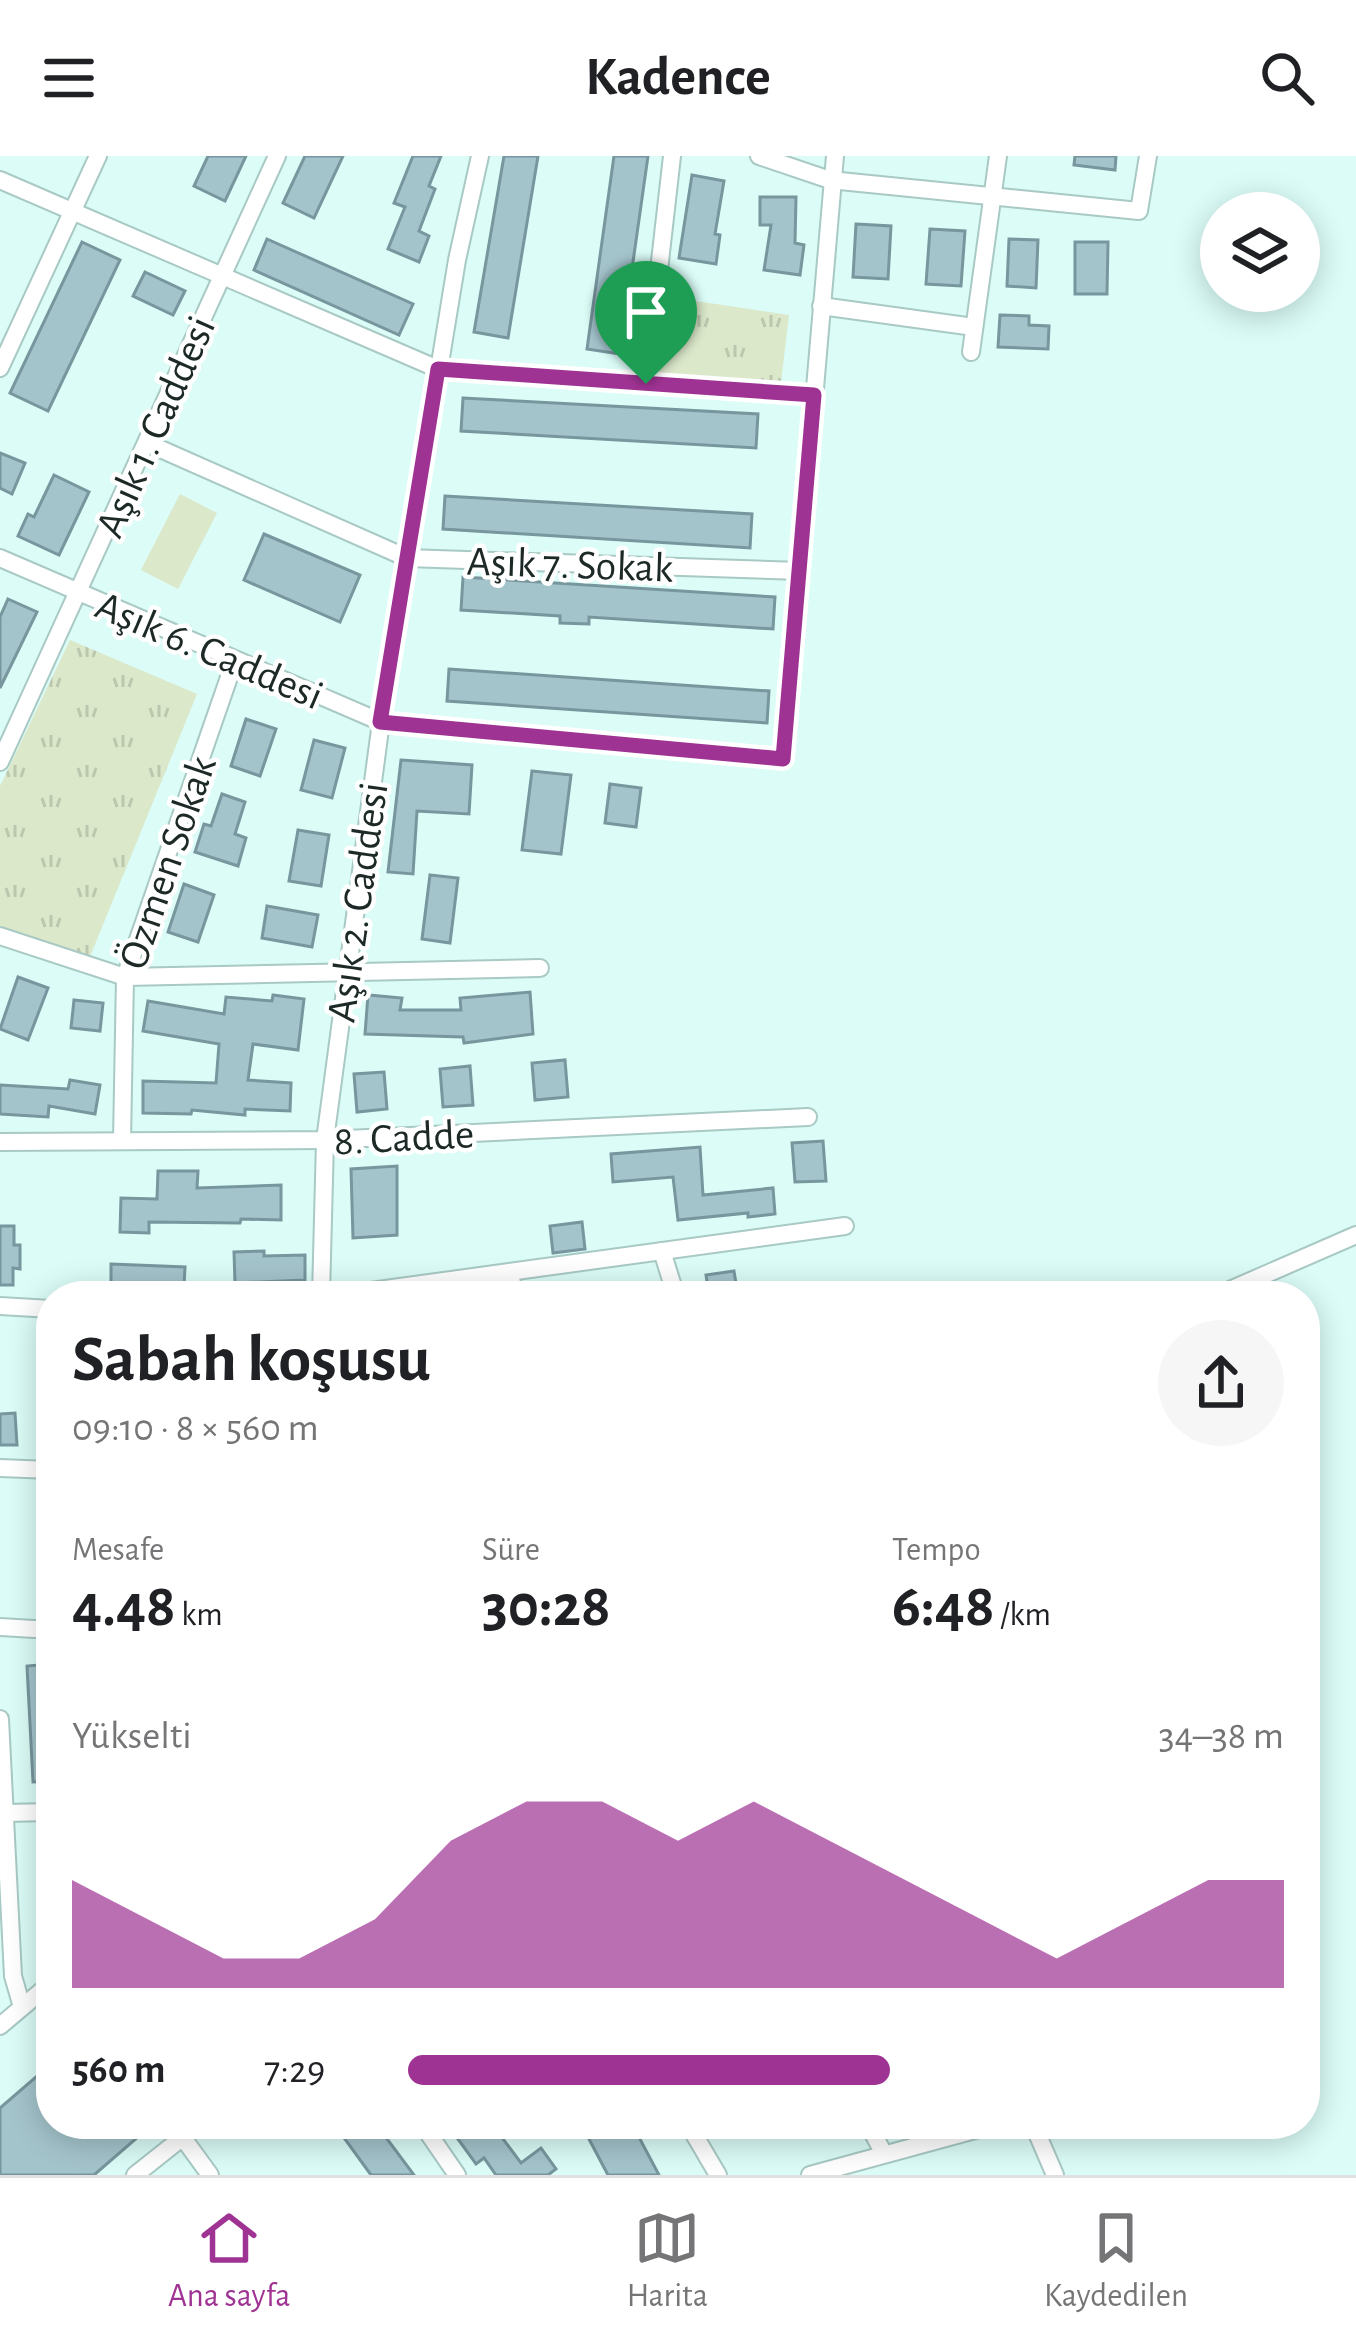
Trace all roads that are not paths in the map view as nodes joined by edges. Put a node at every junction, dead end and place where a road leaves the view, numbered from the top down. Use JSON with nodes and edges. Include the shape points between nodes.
{"nodes":[{"id":1,"x":98,"y":156,"type":"edge"},
{"id":2,"x":277,"y":156,"type":"edge"},
{"id":3,"x":480,"y":156,"type":"edge"},
{"id":4,"x":672,"y":156,"type":"edge"},
{"id":5,"x":759,"y":156,"type":"edge"},
{"id":6,"x":835,"y":156,"type":"edge"},
{"id":7,"x":998,"y":156,"type":"edge"},
{"id":8,"x":1148,"y":156,"type":"edge"},
{"id":9,"x":0,"y":180,"type":"edge"},
{"id":10,"x":830,"y":181,"type":"junction"},
{"id":11,"x":992,"y":196,"type":"junction"},
{"id":12,"x":72,"y":211,"type":"junction"},
{"id":13,"x":220,"y":276,"type":"junction"},
{"id":14,"x":821,"y":306,"type":"junction"},
{"id":15,"x":974,"y":327,"type":"junction"},
{"id":16,"x":971,"y":352,"type":"dead end"},
{"id":17,"x":0,"y":368,"type":"edge"},
{"id":18,"x":438,"y":369,"type":"junction"},
{"id":19,"x":646,"y":384,"type":"junction"},
{"id":20,"x":814,"y":395,"type":"junction"},
{"id":21,"x":148,"y":443,"type":"junction"},
{"id":22,"x":0,"y":558,"type":"edge"},
{"id":23,"x":407,"y":558,"type":"junction"},
{"id":24,"x":801,"y":571,"type":"junction"},
{"id":25,"x":79,"y":593,"type":"junction"},
{"id":26,"x":235,"y":660,"type":"junction"},
{"id":27,"x":380,"y":722,"type":"junction"},
{"id":28,"x":0,"y":762,"type":"edge"},
{"id":29,"x":0,"y":936,"type":"edge"},
{"id":30,"x":541,"y":968,"type":"dead end"},
{"id":31,"x":347,"y":972,"type":"junction"},
{"id":32,"x":125,"y":977,"type":"junction"},
{"id":33,"x":808,"y":1117,"type":"dead end"},
{"id":34,"x":325,"y":1140,"type":"junction"},
{"id":35,"x":0,"y":1142,"type":"edge"},
{"id":36,"x":122,"y":1142,"type":"junction"},
{"id":37,"x":845,"y":1226,"type":"dead end"},
{"id":38,"x":1356,"y":1235,"type":"edge"},
{"id":39,"x":662,"y":1251,"type":"junction"},
{"id":40,"x":510,"y":1274,"type":"junction"},
{"id":41,"x":321,"y":1281,"type":"edge"},
{"id":42,"x":454,"y":1281,"type":"edge"},
{"id":43,"x":512,"y":1281,"type":"edge"},
{"id":44,"x":671,"y":1281,"type":"edge"},
{"id":45,"x":1250,"y":1281,"type":"edge"},
{"id":46,"x":0,"y":1306,"type":"edge"},
{"id":47,"x":36,"y":1308,"type":"edge"},
{"id":48,"x":0,"y":1468,"type":"edge"},
{"id":49,"x":36,"y":1470,"type":"edge"},
{"id":50,"x":0,"y":1627,"type":"edge"},
{"id":51,"x":36,"y":1629,"type":"edge"},
{"id":52,"x":0,"y":1719,"type":"edge"},
{"id":53,"x":36,"y":1812,"type":"edge"},
{"id":54,"x":4,"y":1813,"type":"junction"},
{"id":55,"x":36,"y":1995,"type":"edge"},
{"id":56,"x":22,"y":2007,"type":"junction"},
{"id":57,"x":0,"y":2026,"type":"edge"},
{"id":58,"x":170,"y":2139,"type":"edge"},
{"id":59,"x":184,"y":2139,"type":"edge"},
{"id":60,"x":432,"y":2139,"type":"edge"},
{"id":61,"x":697,"y":2139,"type":"edge"},
{"id":62,"x":876,"y":2139,"type":"edge"},
{"id":63,"x":940,"y":2139,"type":"edge"},
{"id":64,"x":1039,"y":2139,"type":"edge"},
{"id":65,"x":884,"y":2154,"type":"junction"},
{"id":66,"x":135,"y":2175,"type":"edge"},
{"id":67,"x":210,"y":2175,"type":"edge"},
{"id":68,"x":457,"y":2175,"type":"edge"},
{"id":69,"x":718,"y":2175,"type":"edge"},
{"id":70,"x":809,"y":2175,"type":"edge"},
{"id":71,"x":1055,"y":2175,"type":"edge"}],
"edges":[{"from":1,"to":12,"type":"street"},
{"from":2,"to":13,"type":"street","name":"Aşık 1. Caddesi"},
{"from":3,"to":18,"type":"street","name":"Aşık 2. Caddesi"},
{"from":4,"to":19,"type":"street"},
{"from":5,"to":10,"type":"street"},
{"from":6,"to":10,"type":"street"},
{"from":7,"to":11,"type":"street"},
{"from":8,"to":11,"type":"street","via":[[1139,211]]},
{"from":9,"to":12,"type":"street"},
{"from":10,"to":11,"type":"street"},
{"from":10,"to":14,"type":"street"},
{"from":11,"to":15,"type":"street"},
{"from":12,"to":13,"type":"street"},
{"from":12,"to":17,"type":"street"},
{"from":13,"to":18,"type":"street"},
{"from":13,"to":21,"type":"street","name":"Aşık 1. Caddesi"},
{"from":14,"to":15,"type":"street"},
{"from":14,"to":20,"type":"street"},
{"from":15,"to":16,"type":"street"},
{"from":18,"to":19,"type":"street"},
{"from":18,"to":23,"type":"street","name":"Aşık 2. Caddesi"},
{"from":19,"to":20,"type":"street"},
{"from":20,"to":24,"type":"street"},
{"from":21,"to":23,"type":"street","name":"Aşık 7. Sokak"},
{"from":21,"to":25,"type":"street","name":"Aşık 1. Caddesi"},
{"from":22,"to":25,"type":"street","name":"Aşık 6. Caddesi"},
{"from":23,"to":24,"type":"street","name":"Aşık 7. Sokak"},
{"from":23,"to":27,"type":"street","name":"Aşık 2. Caddesi"},
{"from":24,"to":27,"type":"street","name":"Aşık 6. Caddesi","via":[[783,759]]},
{"from":25,"to":26,"type":"street","name":"Aşık 6. Caddesi"},
{"from":25,"to":28,"type":"street","name":"Aşık 1. Caddesi"},
{"from":26,"to":27,"type":"street","name":"Aşık 6. Caddesi"},
{"from":26,"to":32,"type":"street","name":"Özmen Sokak"},
{"from":27,"to":31,"type":"street","name":"Aşık 2. Caddesi"},
{"from":29,"to":32,"type":"street"},
{"from":30,"to":31,"type":"street"},
{"from":31,"to":32,"type":"street"},
{"from":31,"to":34,"type":"street","name":"Aşık 2. Caddesi"},
{"from":32,"to":36,"type":"street","name":"Özmen Sokak"},
{"from":33,"to":34,"type":"street","name":"8. Cadde"},
{"from":34,"to":36,"type":"street","name":"8. Cadde"},
{"from":34,"to":41,"type":"street","name":"Aşık 2. Caddesi"},
{"from":35,"to":36,"type":"street","name":"8. Cadde"},
{"from":37,"to":39,"type":"street"},
{"from":38,"to":45,"type":"street"},
{"from":39,"to":40,"type":"street"},
{"from":39,"to":44,"type":"street"},
{"from":40,"to":42,"type":"street"},
{"from":40,"to":43,"type":"street"},
{"from":46,"to":47,"type":"street"},
{"from":48,"to":49,"type":"street"},
{"from":50,"to":51,"type":"street"},
{"from":52,"to":54,"type":"street"},
{"from":53,"to":54,"type":"street"},
{"from":54,"to":56,"type":"street","via":[[13,1976]]},
{"from":55,"to":56,"type":"street"},
{"from":56,"to":57,"type":"street"},
{"from":58,"to":66,"type":"street"},
{"from":59,"to":67,"type":"street"},
{"from":60,"to":68,"type":"street"},
{"from":61,"to":69,"type":"street"},
{"from":62,"to":65,"type":"street"},
{"from":63,"to":65,"type":"street"},
{"from":64,"to":71,"type":"street"},
{"from":65,"to":70,"type":"street"}]}
